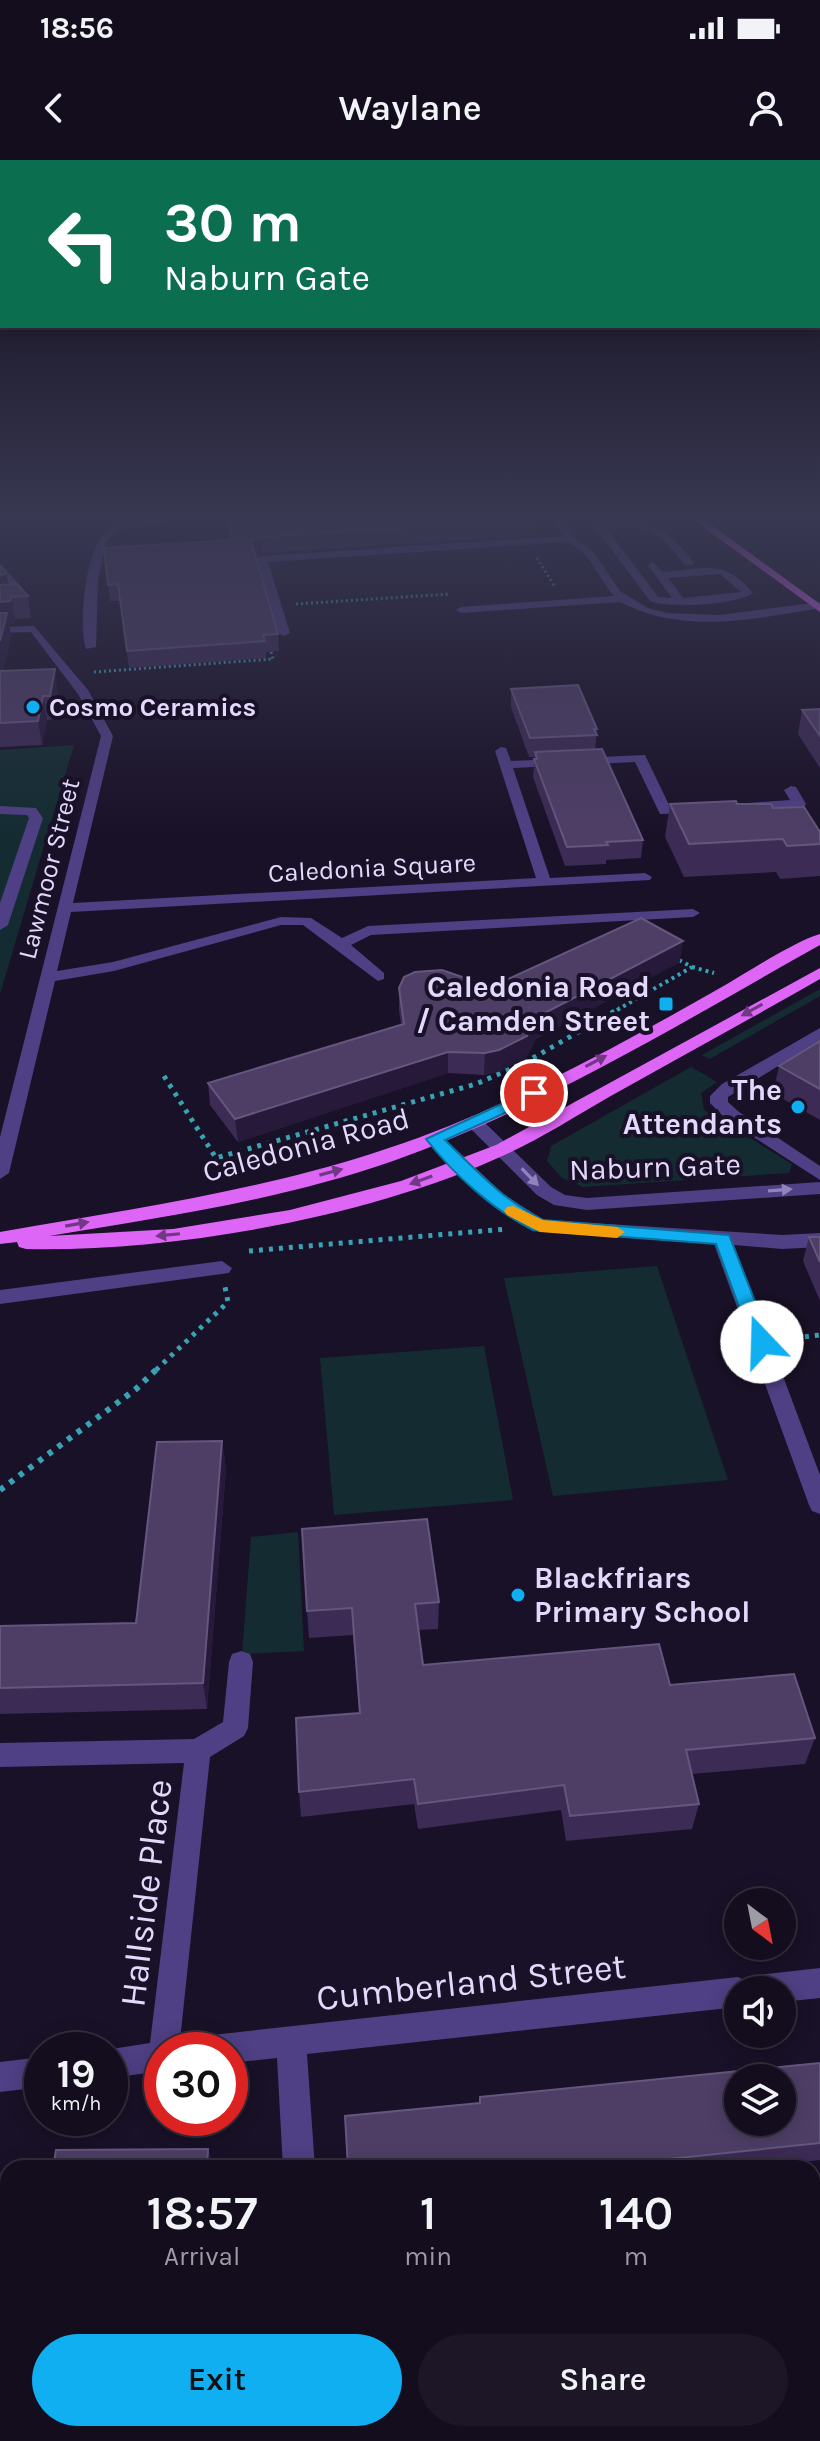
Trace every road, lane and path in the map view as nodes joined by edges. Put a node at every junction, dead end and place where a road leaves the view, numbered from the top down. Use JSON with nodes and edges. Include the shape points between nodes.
{"nodes":[{"id":1,"x":89,"y":622,"type":"edge"},
{"id":2,"x":281,"y":622,"type":"edge"},
{"id":3,"x":0,"y":630,"type":"edge"},
{"id":4,"x":284,"y":633,"type":"dead end"},
{"id":5,"x":90,"y":647,"type":"dead end"},
{"id":6,"x":271,"y":652,"type":"edge"},
{"id":7,"x":98,"y":671,"type":"dead end"},
{"id":8,"x":791,"y":790,"type":"dead end"},
{"id":9,"x":739,"y":807,"type":"edge"},
{"id":10,"x":709,"y":809,"type":"edge"},
{"id":11,"x":0,"y":810,"type":"edge"},
{"id":12,"x":645,"y":877,"type":"dead end"},
{"id":13,"x":544,"y":882,"type":"junction"},
{"id":14,"x":64,"y":908,"type":"junction"},
{"id":15,"x":693,"y":913,"type":"dead end"},
{"id":16,"x":0,"y":925,"type":"edge"},
{"id":17,"x":820,"y":939,"type":"edge"},
{"id":18,"x":341,"y":944,"type":"junction"},
{"id":19,"x":664,"y":951,"type":"edge"},
{"id":20,"x":692,"y":967,"type":"junction"},
{"id":21,"x":820,"y":973,"type":"edge"},
{"id":22,"x":718,"y":974,"type":"dead end"},
{"id":23,"x":378,"y":976,"type":"dead end"},
{"id":24,"x":47,"y":978,"type":"junction"},
{"id":25,"x":820,"y":1033,"type":"edge"},
{"id":26,"x":164,"y":1076,"type":"dead end"},
{"id":27,"x":474,"y":1122,"type":"junction"},
{"id":28,"x":435,"y":1139,"type":"junction"},
{"id":29,"x":502,"y":1149,"type":"junction"},
{"id":30,"x":460,"y":1166,"type":"junction"},
{"id":31,"x":0,"y":1173,"type":"edge"},
{"id":32,"x":820,"y":1174,"type":"edge"},
{"id":33,"x":820,"y":1188,"type":"edge"},
{"id":34,"x":531,"y":1221,"type":"junction"},
{"id":35,"x":254,"y":1222,"type":"junction"},
{"id":36,"x":0,"y":1239,"type":"edge"},
{"id":37,"x":722,"y":1239,"type":"junction"},
{"id":38,"x":820,"y":1240,"type":"edge"},
{"id":39,"x":249,"y":1251,"type":"junction"},
{"id":40,"x":222,"y":1268,"type":"junction"},
{"id":41,"x":0,"y":1297,"type":"edge"},
{"id":42,"x":820,"y":1335,"type":"edge"},
{"id":43,"x":762,"y":1342,"type":"junction"},
{"id":44,"x":0,"y":1490,"type":"edge"},
{"id":45,"x":820,"y":1505,"type":"edge"},
{"id":46,"x":241,"y":1662,"type":"dead end"},
{"id":47,"x":198,"y":1751,"type":"junction"},
{"id":48,"x":0,"y":1755,"type":"edge"},
{"id":49,"x":820,"y":1983,"type":"edge"},
{"id":50,"x":796,"y":1986,"type":"edge"},
{"id":51,"x":724,"y":1994,"type":"edge"},
{"id":52,"x":166,"y":2032,"type":"edge"},
{"id":53,"x":291,"y":2040,"type":"junction"},
{"id":54,"x":248,"y":2045,"type":"edge"},
{"id":55,"x":24,"y":2074,"type":"edge"},
{"id":56,"x":0,"y":2077,"type":"edge"},
{"id":57,"x":298,"y":2160,"type":"edge"}],
"edges":[{"from":1,"to":5,"type":"street"},
{"from":2,"to":4,"type":"street"},
{"from":3,"to":14,"type":"street","name":"Lawmoor Street","via":[[34,629],[84,693],[107,736]]},
{"from":6,"to":7,"type":"path","via":[[273,659]]},
{"from":8,"to":9,"type":"street","via":[[799,804]]},
{"from":10,"to":13,"type":"street","via":[[665,811],[640,758],[504,758]]},
{"from":11,"to":16,"type":"street","via":[[31,811],[36,818]]},
{"from":12,"to":13,"type":"street","name":"Caledonia Square"},
{"from":13,"to":14,"type":"street","name":"Caledonia Square"},
{"from":14,"to":24,"type":"street","name":"Lawmoor Street"},
{"from":15,"to":18,"type":"street","via":[[368,931]]},
{"from":27,"to":17,"type":"main road","name":"Caledonia Road","one_way":true},
{"from":18,"to":23,"type":"street"},
{"from":18,"to":24,"type":"street","via":[[306,921],[281,921],[114,966]]},
{"from":19,"to":20,"type":"path"},
{"from":20,"to":22,"type":"path"},
{"from":20,"to":26,"type":"path","via":[[526,1062],[476,1084],[216,1158]]},
{"from":21,"to":29,"type":"main road","name":"Caledonia Road","one_way":true},
{"from":24,"to":31,"type":"street","name":"Lawmoor Street"},
{"from":25,"to":32,"type":"street","via":[[719,1096],[723,1109]]},
{"from":27,"to":28,"type":"main road","name":"Caledonia Road"},
{"from":27,"to":29,"type":"street","name":"Naburn Gate"},
{"from":28,"to":30,"type":"street","name":"Naburn Gate"},
{"from":36,"to":28,"type":"main road","name":"Caledonia Road","one_way":true,"via":[[275,1187]]},
{"from":29,"to":30,"type":"main road","name":"Caledonia Road"},
{"from":29,"to":33,"type":"street","name":"Naburn Gate","one_way":true,"via":[[561,1201],[587,1204]]},
{"from":30,"to":34,"type":"street","name":"Naburn Gate","via":[[492,1196]]},
{"from":30,"to":35,"type":"main road","name":"Caledonia Road","one_way":true,"via":[[407,1185]]},
{"from":34,"to":37,"type":"street","name":"Naburn Gate","via":[[579,1230]]},
{"from":34,"to":39,"type":"path","via":[[500,1232]]},
{"from":35,"to":36,"type":"main road","name":"Caledonia Road","one_way":true,"via":[[70,1243]]},
{"from":35,"to":39,"type":"path"},
{"from":37,"to":38,"type":"street","name":"Naburn Gate"},
{"from":37,"to":43,"type":"street"},
{"from":39,"to":40,"type":"path"},
{"from":40,"to":41,"type":"street"},
{"from":40,"to":44,"type":"path","via":[[228,1302],[136,1389]]},
{"from":42,"to":43,"type":"path"},
{"from":43,"to":45,"type":"street"},
{"from":46,"to":47,"type":"street","via":[[235,1728]]},
{"from":47,"to":48,"type":"street","name":"Hallside Place"},
{"from":47,"to":52,"type":"street","name":"Hallside Place"},
{"from":49,"to":50,"type":"street"},
{"from":51,"to":53,"type":"street","name":"Cumberland Street"},
{"from":53,"to":54,"type":"street","name":"Cumberland Street"},
{"from":53,"to":57,"type":"street"},
{"from":55,"to":56,"type":"street"}]}
